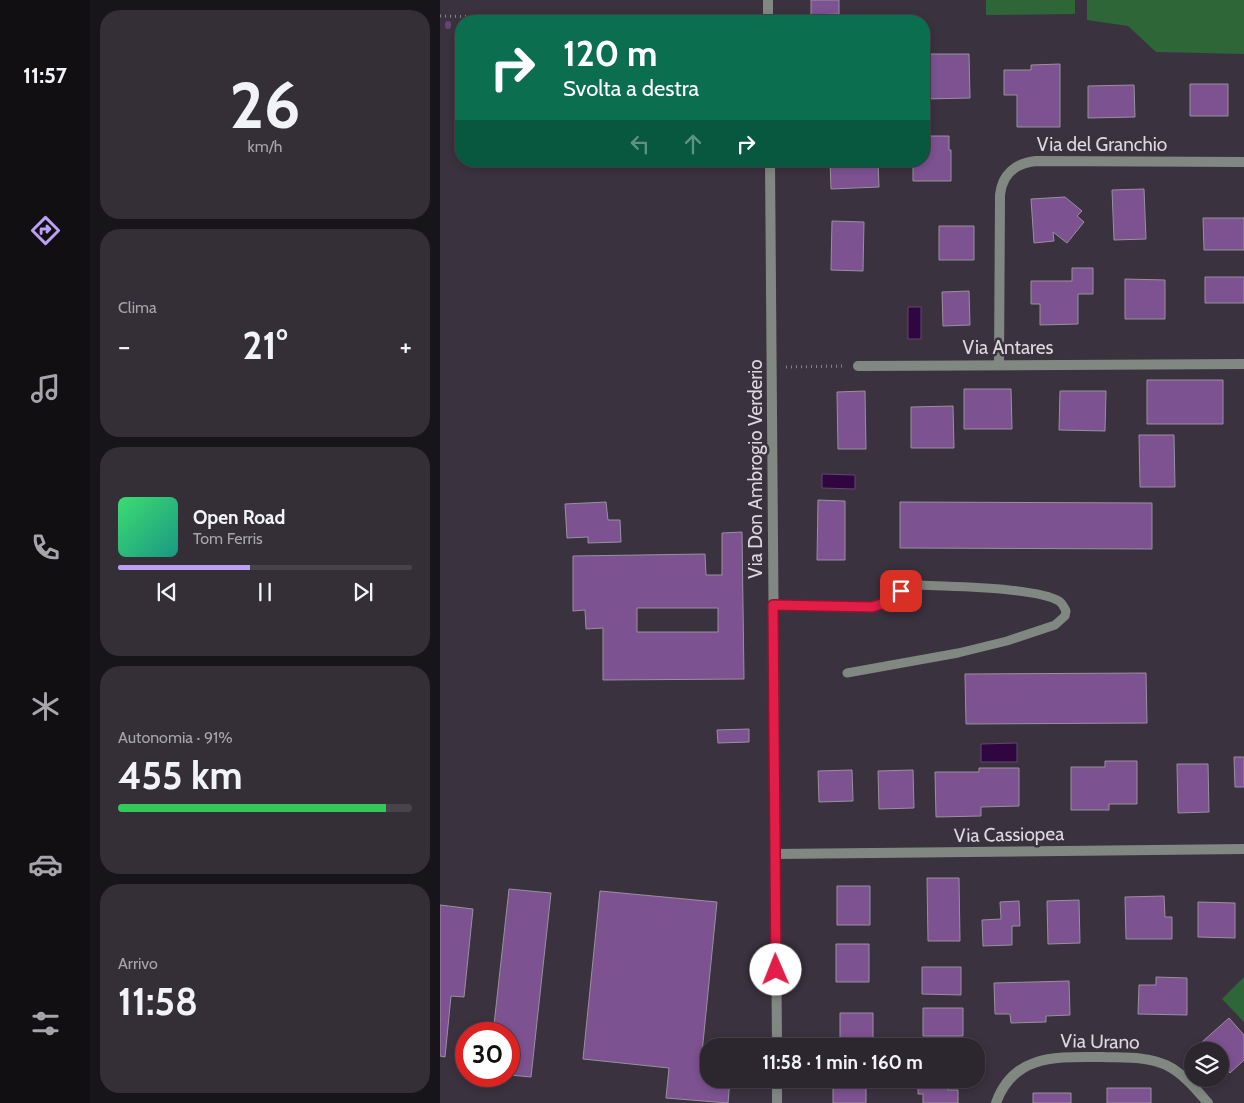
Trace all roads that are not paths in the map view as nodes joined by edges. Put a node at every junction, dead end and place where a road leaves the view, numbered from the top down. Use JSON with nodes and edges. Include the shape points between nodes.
{"nodes":[{"id":1,"x":768,"y":0,"type":"edge"},
{"id":2,"x":768,"y":15,"type":"edge"},
{"id":3,"x":1244,"y":162,"type":"edge"},
{"id":4,"x":770,"y":167,"type":"edge"},
{"id":5,"x":1244,"y":364,"type":"edge"},
{"id":6,"x":999,"y":365,"type":"junction"},
{"id":7,"x":858,"y":366,"type":"road end"},
{"id":8,"x":773,"y":605,"type":"junction"},
{"id":9,"x":847,"y":673,"type":"dead end"},
{"id":10,"x":1244,"y":849,"type":"edge"},
{"id":11,"x":775,"y":854,"type":"junction"},
{"id":12,"x":777,"y":1038,"type":"edge"},
{"id":13,"x":777,"y":1088,"type":"edge"},
{"id":14,"x":777,"y":1103,"type":"edge"},
{"id":15,"x":996,"y":1103,"type":"edge"},
{"id":16,"x":1208,"y":1103,"type":"edge"}],
"edges":[{"from":1,"to":2,"type":"street"},
{"from":3,"to":6,"type":"street","name":"Via del Granchio","via":[[1036,161],[1010,171],[1000,195]]},
{"from":4,"to":8,"type":"street","name":"Via Don Ambrogio Verderio"},
{"from":5,"to":6,"type":"street","name":"Via Antares"},
{"from":6,"to":7,"type":"street","name":"Via Antares"},
{"from":8,"to":9,"type":"lane","via":[[872,607],[888,602],[908,587],[920,585],[1033,594],[1058,601],[1066,611],[1055,626],[1007,641],[945,656]]},
{"from":8,"to":11,"type":"street","name":"Via Don Ambrogio Verderio"},
{"from":10,"to":11,"type":"street","name":"Via Cassiopea"},
{"from":11,"to":12,"type":"street","name":"Via Don Ambrogio Verderio"},
{"from":13,"to":14,"type":"street"},
{"from":15,"to":16,"type":"street","name":"Via Urano","via":[[1006,1084],[1026,1066],[1059,1057],[1149,1059],[1178,1073]]}]}
